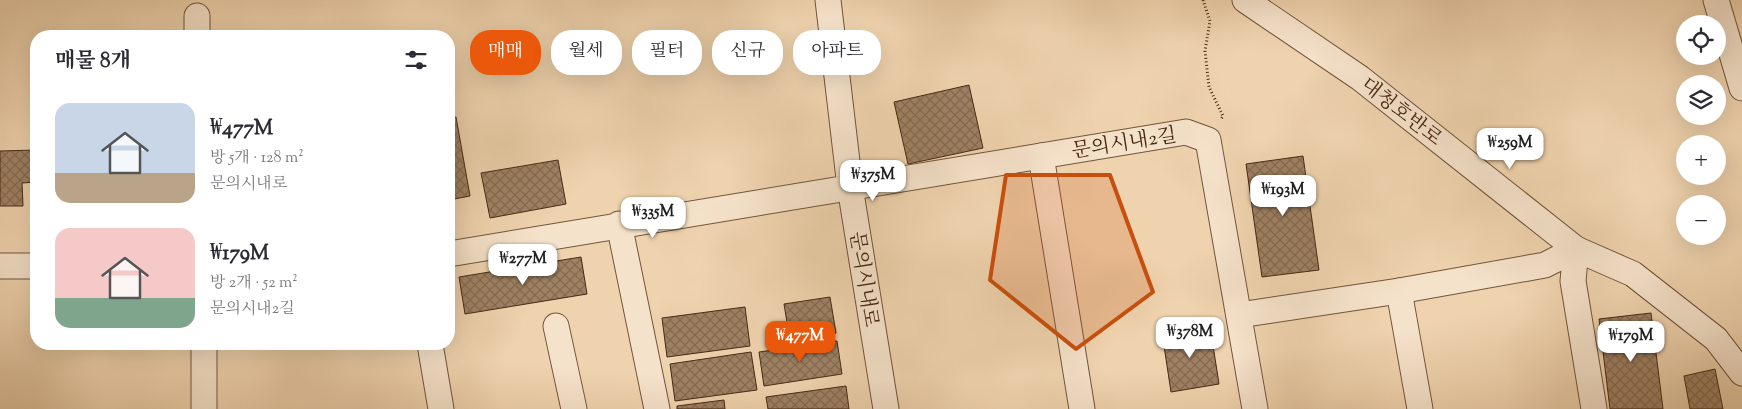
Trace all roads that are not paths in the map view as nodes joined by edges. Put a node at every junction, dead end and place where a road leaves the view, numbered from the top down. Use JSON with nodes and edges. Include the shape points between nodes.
{"nodes":[{"id":1,"x":828,"y":0,"type":"edge"},
{"id":2,"x":1245,"y":0,"type":"edge"},
{"id":3,"x":1716,"y":0,"type":"edge"},
{"id":4,"x":1742,"y":88,"type":"edge"},
{"id":5,"x":1041,"y":156,"type":"junction"},
{"id":6,"x":850,"y":187,"type":"junction"},
{"id":7,"x":619,"y":224,"type":"junction"},
{"id":8,"x":1576,"y":249,"type":"junction"},
{"id":9,"x":455,"y":253,"type":"edge"},
{"id":10,"x":0,"y":266,"type":"edge"},
{"id":11,"x":30,"y":266,"type":"edge"},
{"id":12,"x":1399,"y":291,"type":"junction"},
{"id":13,"x":1238,"y":315,"type":"junction"},
{"id":14,"x":556,"y":326,"type":"dead end"},
{"id":15,"x":204,"y":350,"type":"edge"},
{"id":16,"x":431,"y":350,"type":"edge"},
{"id":17,"x":1742,"y":373,"type":"edge"},
{"id":18,"x":204,"y":409,"type":"edge"},
{"id":19,"x":441,"y":409,"type":"edge"},
{"id":20,"x":574,"y":409,"type":"edge"},
{"id":21,"x":657,"y":409,"type":"edge"},
{"id":22,"x":886,"y":409,"type":"edge"},
{"id":23,"x":1082,"y":409,"type":"edge"},
{"id":24,"x":1255,"y":409,"type":"edge"},
{"id":25,"x":1420,"y":409,"type":"edge"},
{"id":26,"x":1594,"y":409,"type":"edge"}],
"edges":[{"from":1,"to":6,"type":"street","name":"문의시내로"},
{"from":2,"to":8,"type":"street","name":"대청호반로","via":[[1360,78]]},
{"from":3,"to":4,"type":"street"},
{"from":5,"to":6,"type":"street","name":"문의시내2길"},
{"from":5,"to":13,"type":"street","name":"문의시내2길","via":[[1186,132],[1208,140]]},
{"from":5,"to":23,"type":"street"},
{"from":6,"to":7,"type":"street","name":"문의시내2길"},
{"from":6,"to":22,"type":"street","name":"문의시내로"},
{"from":7,"to":9,"type":"street","name":"문의시내2길"},
{"from":7,"to":21,"type":"street"},
{"from":8,"to":12,"type":"street","via":[[1545,265]]},
{"from":8,"to":17,"type":"street","name":"대청호반로","via":[[1633,274],[1716,339]]},
{"from":8,"to":26,"type":"street","via":[[1573,281]]},
{"from":10,"to":11,"type":"street"},
{"from":12,"to":13,"type":"street"},
{"from":12,"to":25,"type":"street"},
{"from":13,"to":24,"type":"street","name":"문의시내2길"},
{"from":14,"to":20,"type":"street"},
{"from":15,"to":18,"type":"street"},
{"from":16,"to":19,"type":"street"}]}
